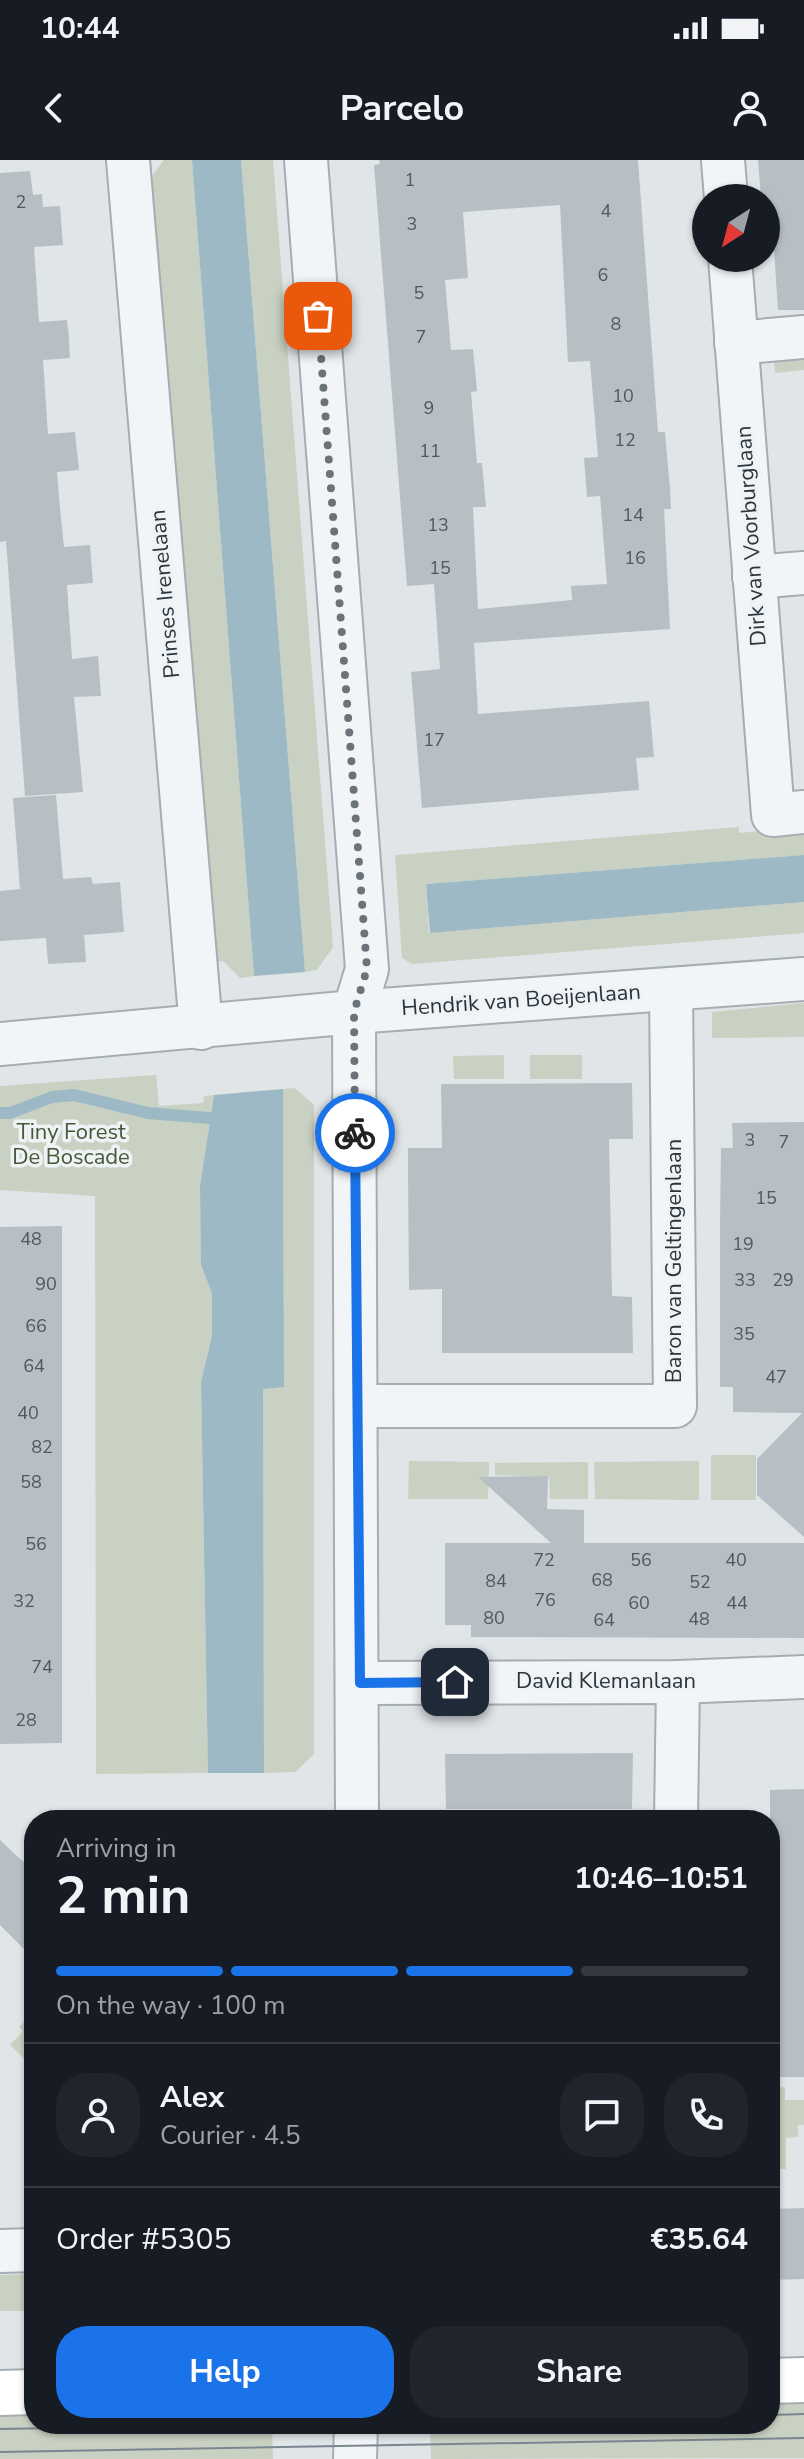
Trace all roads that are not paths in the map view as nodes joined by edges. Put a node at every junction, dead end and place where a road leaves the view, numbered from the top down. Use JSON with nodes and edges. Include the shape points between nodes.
{"nodes":[{"id":1,"x":128,"y":160,"type":"edge"},
{"id":2,"x":306,"y":160,"type":"edge"},
{"id":3,"x":723,"y":160,"type":"edge"},
{"id":4,"x":725,"y":184,"type":"edge"},
{"id":5,"x":731,"y":272,"type":"edge"},
{"id":6,"x":804,"y":337,"type":"edge"},
{"id":7,"x":736,"y":343,"type":"junction"},
{"id":8,"x":804,"y":573,"type":"edge"},
{"id":9,"x":754,"y":577,"type":"junction"},
{"id":10,"x":789,"y":814,"type":"edge"},
{"id":11,"x":804,"y":979,"type":"edge"},
{"id":12,"x":671,"y":989,"type":"junction"},
{"id":13,"x":354,"y":1012,"type":"junction"},
{"id":14,"x":201,"y":1028,"type":"junction"},
{"id":15,"x":0,"y":1044,"type":"edge"},
{"id":16,"x":356,"y":1406,"type":"junction"},
{"id":17,"x":804,"y":1677,"type":"edge"},
{"id":18,"x":678,"y":1682,"type":"junction"},
{"id":19,"x":360,"y":1683,"type":"junction"},
{"id":20,"x":357,"y":1810,"type":"edge"},
{"id":21,"x":676,"y":1810,"type":"edge"},
{"id":22,"x":24,"y":2250,"type":"edge"},
{"id":23,"x":0,"y":2251,"type":"edge"},
{"id":24,"x":804,"y":2380,"type":"edge"},
{"id":25,"x":780,"y":2381,"type":"edge"},
{"id":26,"x":24,"y":2392,"type":"edge"},
{"id":27,"x":0,"y":2393,"type":"edge"},
{"id":28,"x":356,"y":2434,"type":"edge"},
{"id":29,"x":355,"y":2459,"type":"edge"}],
"edges":[{"from":1,"to":14,"type":"street","name":"Prinses Irenelaan"},
{"from":2,"to":13,"type":"street","via":[[367,969]]},
{"from":3,"to":4,"type":"street"},
{"from":5,"to":7,"type":"street","name":"Dirk van Voorburglaan"},
{"from":6,"to":7,"type":"street"},
{"from":7,"to":9,"type":"street","name":"Dirk van Voorburglaan"},
{"from":8,"to":9,"type":"street"},
{"from":9,"to":10,"type":"street","name":"Dirk van Voorburglaan"},
{"from":11,"to":12,"type":"street","name":"Hendrik van Boeijenlaan"},
{"from":12,"to":13,"type":"street","name":"Hendrik van Boeijenlaan"},
{"from":12,"to":16,"type":"street","name":"Baron van Geltingenlaan","via":[[675,1406]]},
{"from":13,"to":14,"type":"street","name":"Hendrik van Boeijenlaan"},
{"from":13,"to":16,"type":"street"},
{"from":14,"to":15,"type":"street","name":"Hendrik van Boeijenlaan"},
{"from":16,"to":19,"type":"street"},
{"from":17,"to":18,"type":"street","name":"David Klemanlaan"},
{"from":18,"to":19,"type":"street","name":"David Klemanlaan"},
{"from":18,"to":21,"type":"street"},
{"from":19,"to":20,"type":"street"},
{"from":22,"to":23,"type":"street"},
{"from":24,"to":25,"type":"main road"},
{"from":26,"to":27,"type":"main road"},
{"from":28,"to":29,"type":"street"}]}
